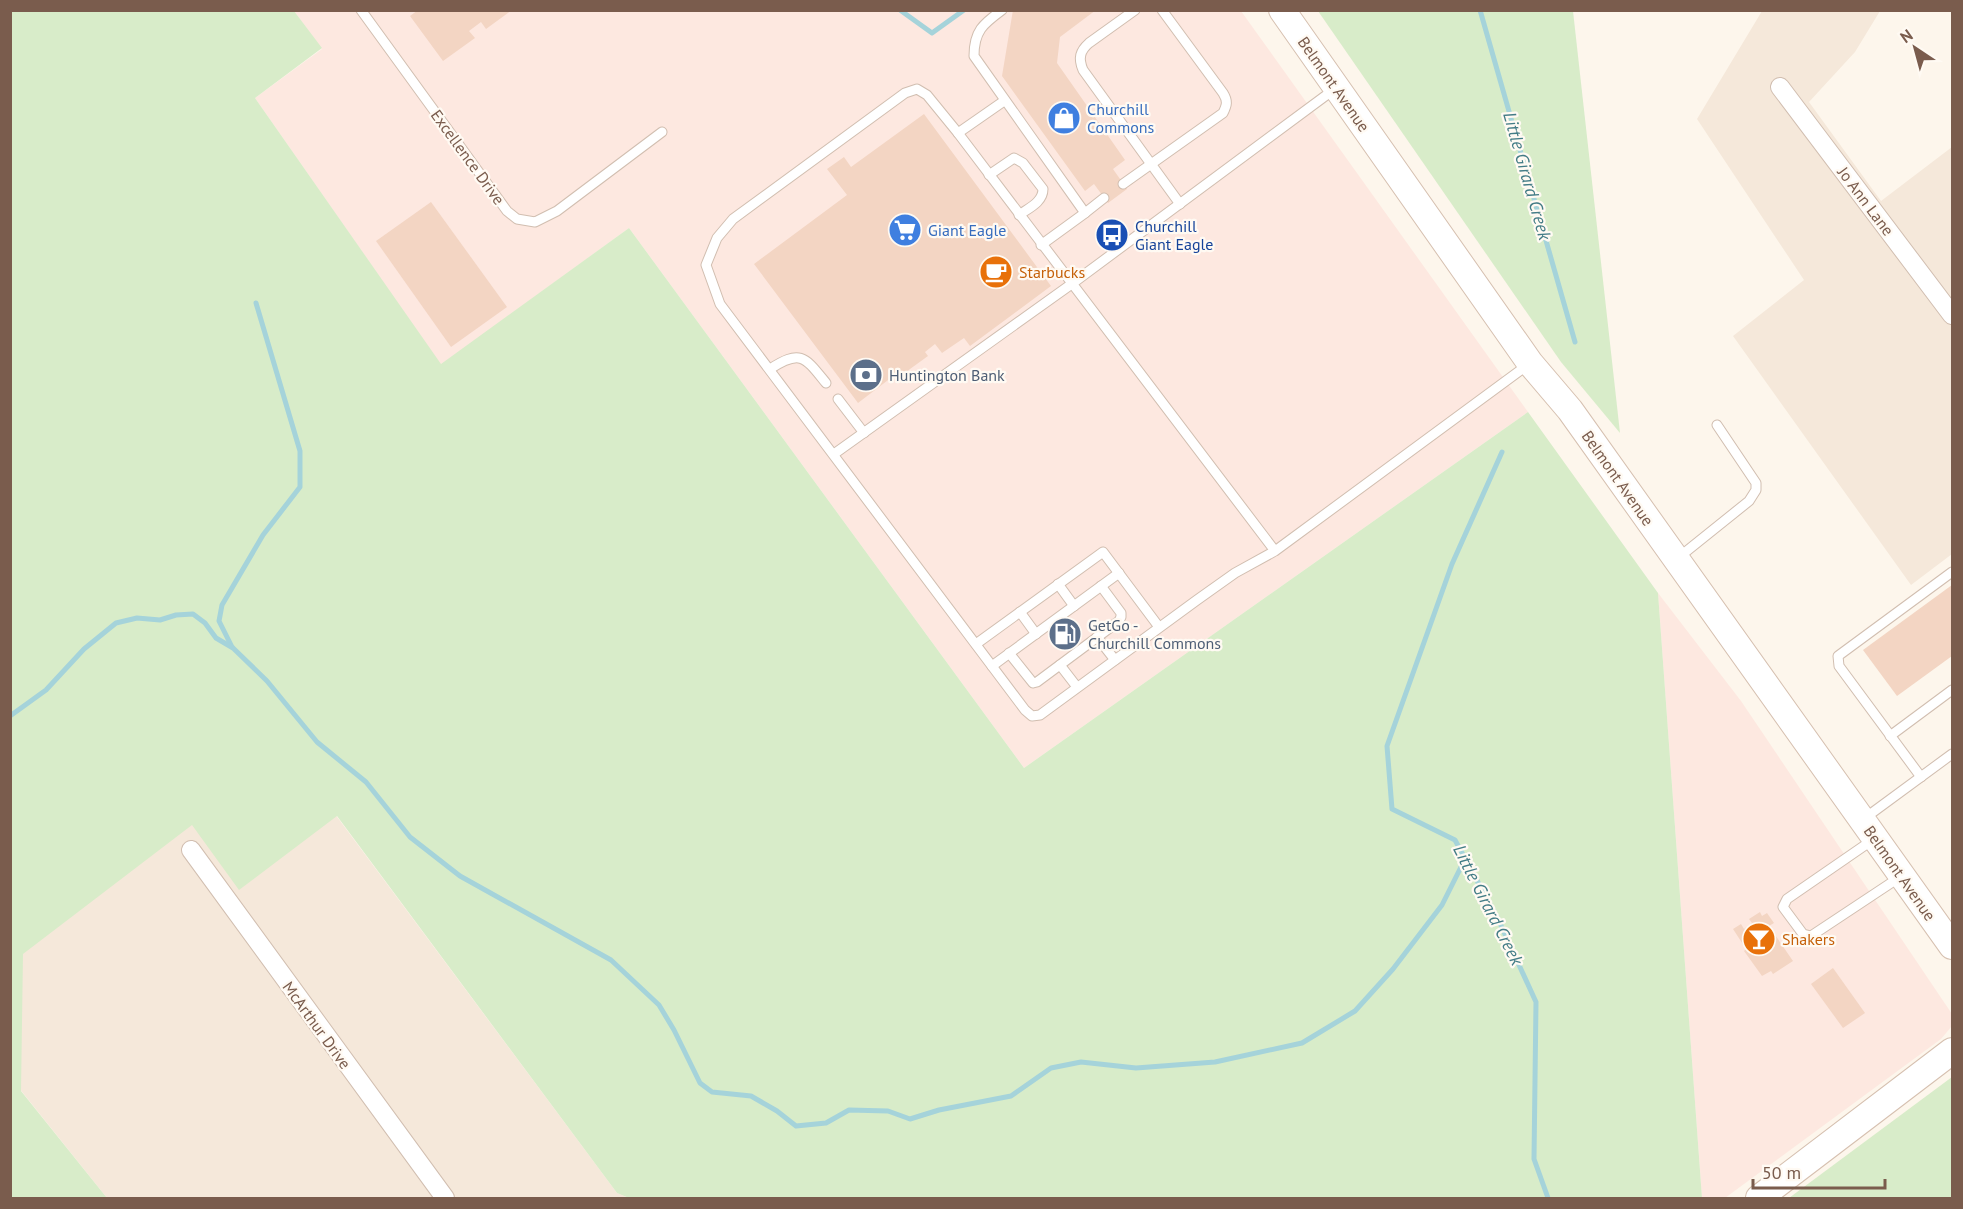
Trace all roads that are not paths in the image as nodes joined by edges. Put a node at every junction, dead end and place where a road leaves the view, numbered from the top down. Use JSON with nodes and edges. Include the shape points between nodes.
{"nodes":[{"id":1,"x":361,"y":10,"type":"edge"},
{"id":2,"x":1002,"y":10,"type":"edge"},
{"id":3,"x":1135,"y":10,"type":"edge"},
{"id":4,"x":1162,"y":10,"type":"edge"},
{"id":5,"x":1282,"y":10,"type":"edge"},
{"id":6,"x":1780,"y":87,"type":"dead end"},
{"id":7,"x":1336,"y":88,"type":"junction"},
{"id":8,"x":1004,"y":101,"type":"junction"},
{"id":9,"x":662,"y":132,"type":"dead end"},
{"id":10,"x":958,"y":133,"type":"junction"},
{"id":11,"x":1151,"y":164,"type":"junction"},
{"id":12,"x":989,"y":175,"type":"junction"},
{"id":13,"x":1123,"y":184,"type":"dead end"},
{"id":14,"x":1104,"y":198,"type":"dead end"},
{"id":15,"x":1180,"y":204,"type":"junction"},
{"id":16,"x":1084,"y":213,"type":"junction"},
{"id":17,"x":1019,"y":215,"type":"junction"},
{"id":18,"x":1041,"y":245,"type":"junction"},
{"id":19,"x":1073,"y":283,"type":"junction"},
{"id":20,"x":1953,"y":315,"type":"edge"},
{"id":21,"x":1530,"y":363,"type":"junction"},
{"id":22,"x":770,"y":369,"type":"junction"},
{"id":23,"x":826,"y":383,"type":"dead end"},
{"id":24,"x":838,"y":399,"type":"dead end"},
{"id":25,"x":1717,"y":425,"type":"dead end"},
{"id":26,"x":864,"y":433,"type":"junction"},
{"id":27,"x":834,"y":454,"type":"junction"},
{"id":28,"x":1275,"y":550,"type":"junction"},
{"id":29,"x":1676,"y":559,"type":"junction"},
{"id":30,"x":1953,"y":572,"type":"edge"},
{"id":31,"x":1119,"y":573,"type":"junction"},
{"id":32,"x":1058,"y":585,"type":"junction"},
{"id":33,"x":1101,"y":586,"type":"junction"},
{"id":34,"x":1074,"y":606,"type":"junction"},
{"id":35,"x":1020,"y":612,"type":"junction"},
{"id":36,"x":1159,"y":627,"type":"junction"},
{"id":37,"x":1036,"y":634,"type":"junction"},
{"id":38,"x":1097,"y":637,"type":"junction"},
{"id":39,"x":976,"y":644,"type":"junction"},
{"id":40,"x":1009,"y":653,"type":"junction"},
{"id":41,"x":1115,"y":660,"type":"junction"},
{"id":42,"x":1060,"y":665,"type":"junction"},
{"id":43,"x":992,"y":666,"type":"junction"},
{"id":44,"x":1077,"y":687,"type":"junction"},
{"id":45,"x":1953,"y":690,"type":"edge"},
{"id":46,"x":1890,"y":736,"type":"junction"},
{"id":47,"x":1953,"y":754,"type":"edge"},
{"id":48,"x":1921,"y":777,"type":"junction"},
{"id":49,"x":1869,"y":829,"type":"junction"},
{"id":50,"x":191,"y":850,"type":"dead end"},
{"id":51,"x":1902,"y":876,"type":"junction"},
{"id":52,"x":1953,"y":946,"type":"edge"},
{"id":53,"x":1953,"y":1051,"type":"edge"},
{"id":54,"x":445,"y":1198,"type":"edge"},
{"id":55,"x":1759,"y":1198,"type":"edge"}],
"edges":[{"from":1,"to":9,"type":"lane","name":"Excellence Drive","via":[[507,211],[518,219],[535,222],[557,211]]},
{"from":2,"to":8,"type":"lane","via":[[981,27],[974,56]]},
{"from":3,"to":11,"type":"lane","via":[[1089,43],[1080,62]]},
{"from":4,"to":11,"type":"lane","via":[[1223,93],[1227,105],[1223,113]]},
{"from":5,"to":7,"type":"main road","name":"Belmont Avenue"},
{"from":6,"to":20,"type":"street","name":"Jo Ann Lane"},
{"from":7,"to":15,"type":"lane"},
{"from":7,"to":21,"type":"main road","name":"Belmont Avenue"},
{"from":8,"to":10,"type":"lane"},
{"from":8,"to":16,"type":"lane"},
{"from":10,"to":12,"type":"lane"},
{"from":10,"to":22,"type":"lane","via":[[927,95],[917,89],[905,93],[733,219],[717,237],[705,265],[720,304]]},
{"from":11,"to":13,"type":"lane"},
{"from":11,"to":15,"type":"lane"},
{"from":12,"to":17,"type":"lane"},
{"from":12,"to":17,"type":"lane","via":[[1014,158],[1023,163],[1043,189],[1042,198]]},
{"from":14,"to":16,"type":"lane"},
{"from":15,"to":19,"type":"lane"},
{"from":16,"to":18,"type":"lane"},
{"from":17,"to":18,"type":"lane"},
{"from":18,"to":19,"type":"lane"},
{"from":19,"to":26,"type":"lane"},
{"from":19,"to":28,"type":"lane"},
{"from":21,"to":28,"type":"lane"},
{"from":21,"to":29,"type":"main road","name":"Belmont Avenue","via":[[1570,410]]},
{"from":22,"to":23,"type":"lane","via":[[785,360],[799,358],[811,363]]},
{"from":22,"to":27,"type":"lane"},
{"from":24,"to":26,"type":"lane"},
{"from":25,"to":29,"type":"lane","via":[[1756,483],[1756,490],[1749,501]]},
{"from":26,"to":27,"type":"lane"},
{"from":27,"to":39,"type":"lane"},
{"from":28,"to":36,"type":"lane"},
{"from":29,"to":49,"type":"main road","name":"Belmont Avenue"},
{"from":30,"to":46,"type":"lane","via":[[1838,656],[1839,666]]},
{"from":31,"to":32,"type":"lane","via":[[1103,552]]},
{"from":31,"to":33,"type":"lane"},
{"from":31,"to":36,"type":"lane"},
{"from":32,"to":34,"type":"lane"},
{"from":32,"to":35,"type":"lane"},
{"from":33,"to":34,"type":"lane"},
{"from":33,"to":38,"type":"lane","via":[[1121,617]]},
{"from":34,"to":37,"type":"lane"},
{"from":35,"to":37,"type":"lane"},
{"from":35,"to":39,"type":"lane"},
{"from":36,"to":41,"type":"lane"},
{"from":37,"to":40,"type":"lane"},
{"from":38,"to":41,"type":"lane"},
{"from":38,"to":42,"type":"lane"},
{"from":39,"to":43,"type":"lane"},
{"from":40,"to":42,"type":"lane","via":[[1032,683]]},
{"from":40,"to":43,"type":"lane"},
{"from":41,"to":44,"type":"lane"},
{"from":42,"to":44,"type":"lane"},
{"from":43,"to":44,"type":"lane","via":[[1032,716],[1040,715]]},
{"from":45,"to":46,"type":"lane"},
{"from":46,"to":48,"type":"lane"},
{"from":47,"to":48,"type":"lane"},
{"from":48,"to":49,"type":"lane"},
{"from":49,"to":51,"type":"main road","name":"Belmont Avenue"},
{"from":49,"to":51,"type":"lane","via":[[1787,899],[1784,907],[1790,916],[1803,934],[1811,936]]},
{"from":50,"to":54,"type":"street","name":"McArthur Drive"},
{"from":51,"to":52,"type":"main road","name":"Belmont Avenue"},
{"from":53,"to":55,"type":"main road"}]}
